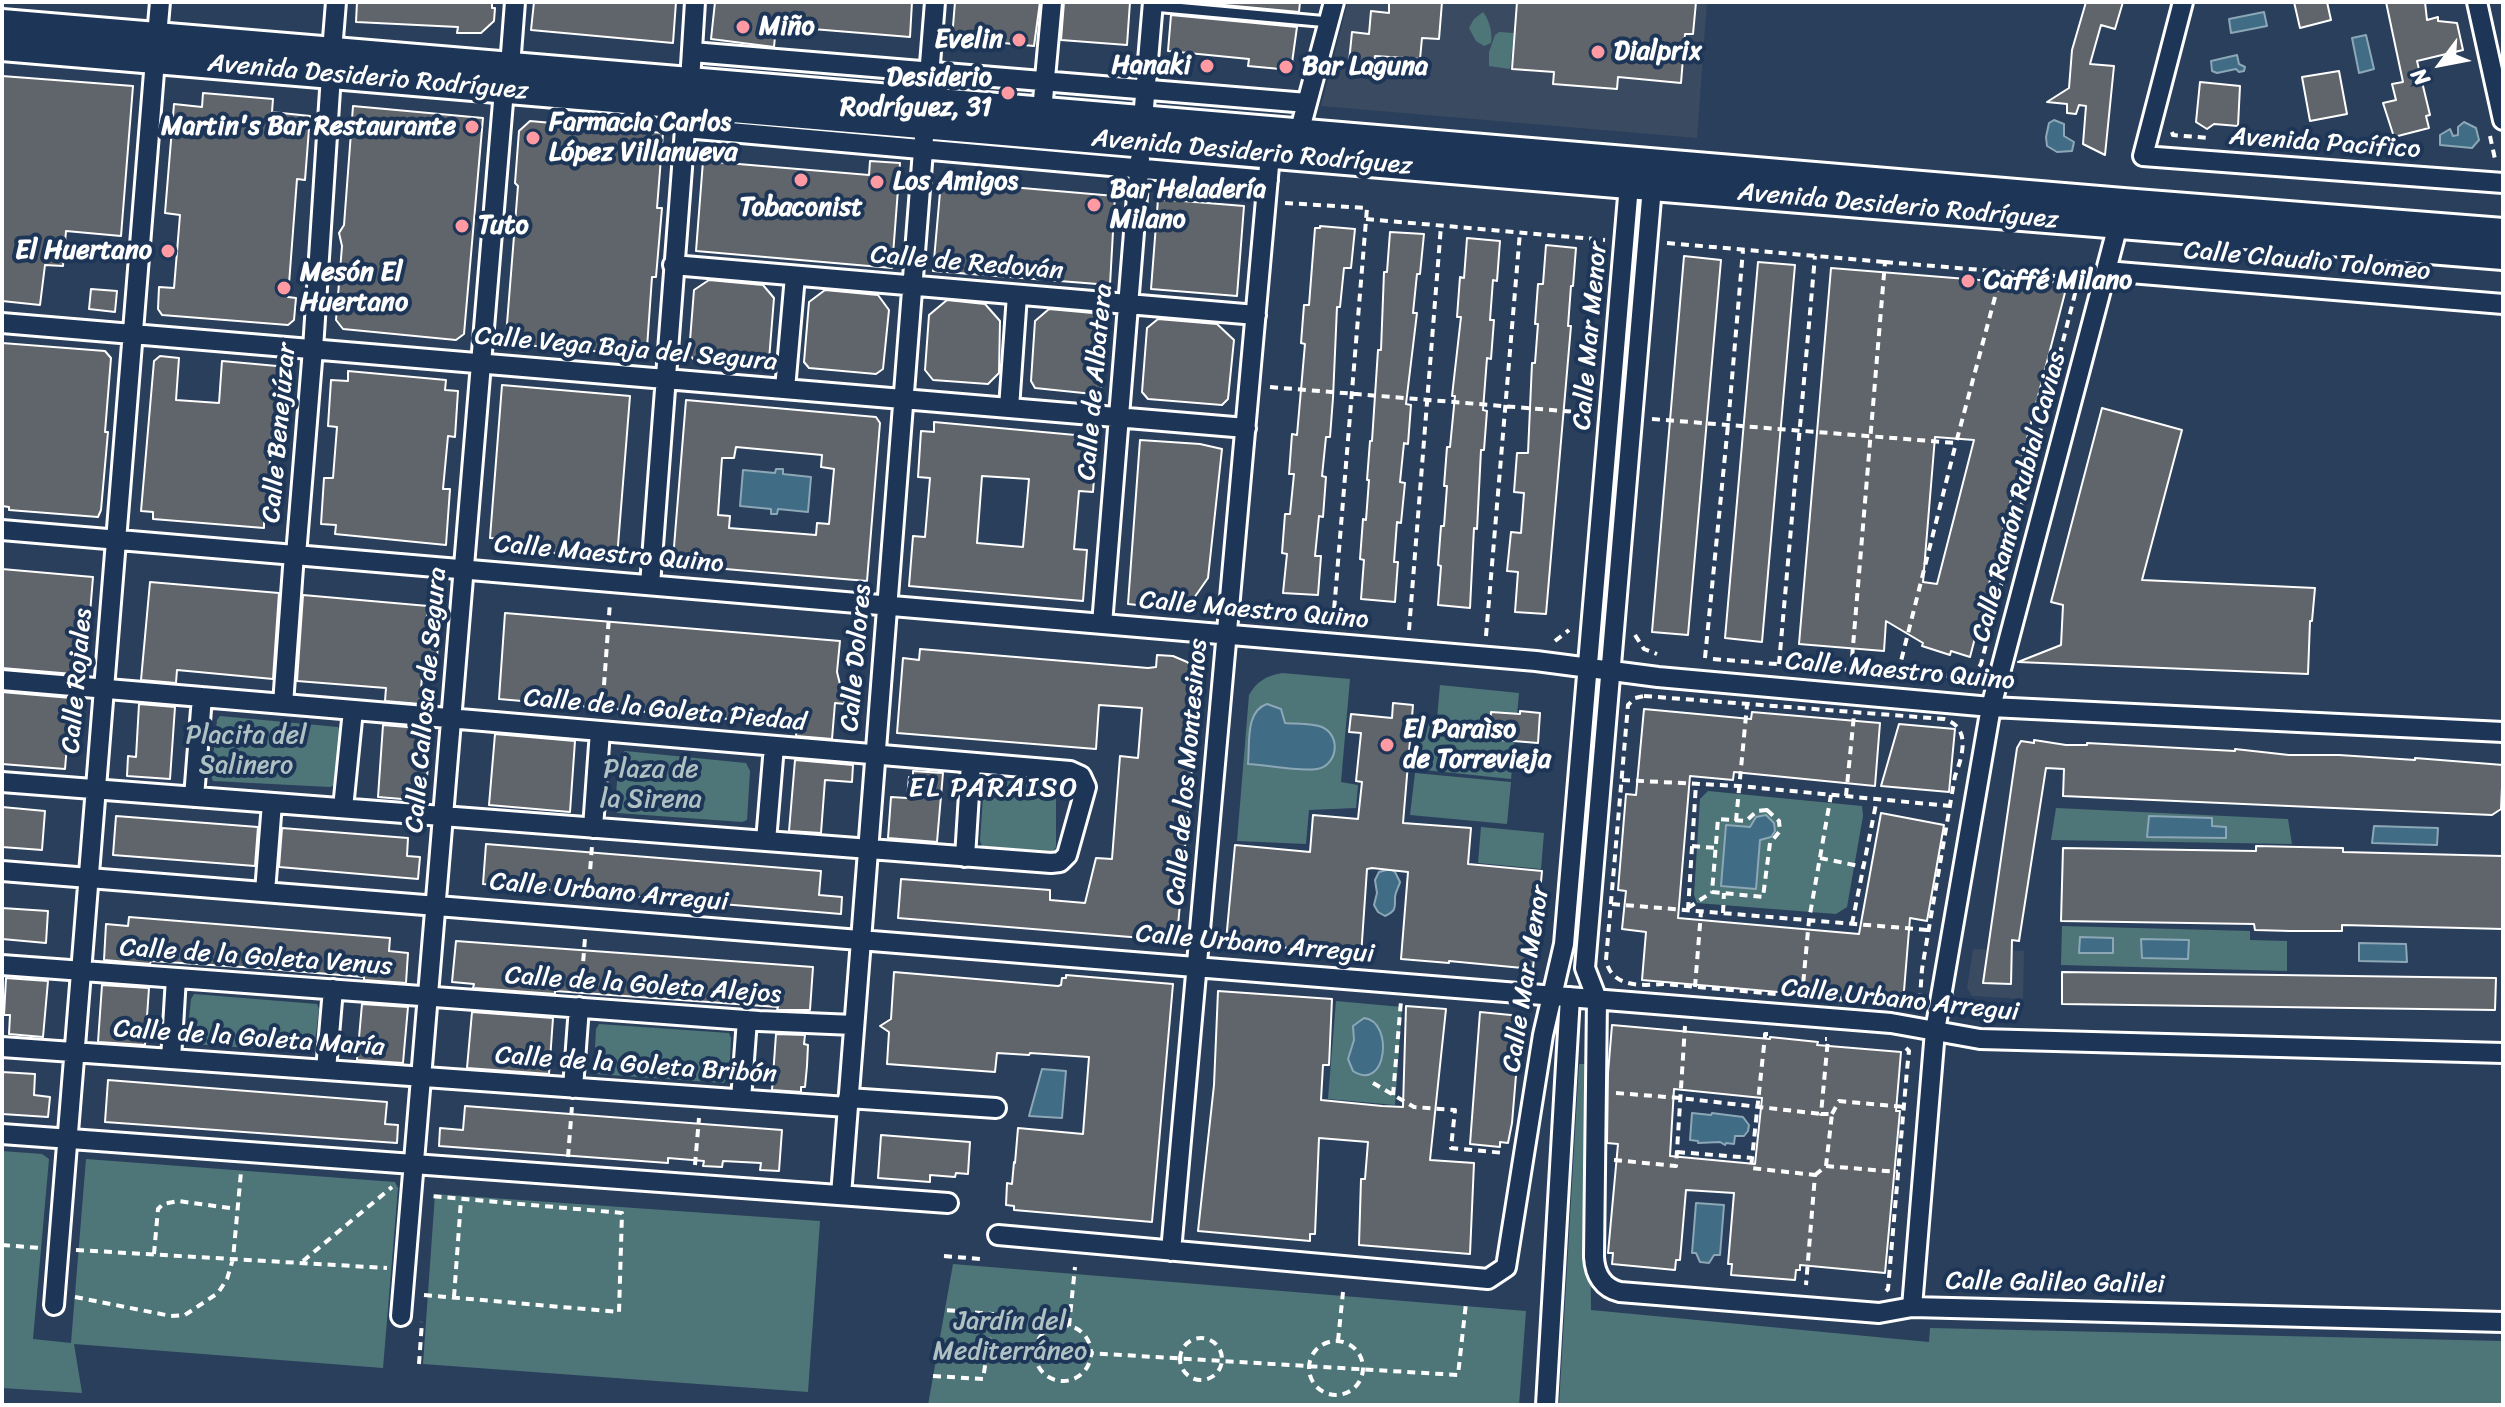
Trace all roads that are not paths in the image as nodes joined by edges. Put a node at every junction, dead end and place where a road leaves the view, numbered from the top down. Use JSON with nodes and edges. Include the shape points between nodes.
{"nodes":[{"id":1,"x":160,"y":2,"type":"edge"},
{"id":2,"x":336,"y":2,"type":"edge"},
{"id":3,"x":515,"y":2,"type":"edge"},
{"id":4,"x":695,"y":2,"type":"edge"},
{"id":5,"x":935,"y":2,"type":"edge"},
{"id":6,"x":1052,"y":2,"type":"edge"},
{"id":7,"x":1334,"y":2,"type":"edge"},
{"id":8,"x":2183,"y":2,"type":"edge"},
{"id":9,"x":2477,"y":2,"type":"edge"},
{"id":10,"x":1152,"y":4,"type":"edge"},
{"id":11,"x":1329,"y":22,"type":"junction"},
{"id":12,"x":2,"y":23,"type":"edge"},
{"id":13,"x":2,"y":47,"type":"edge"},
{"id":14,"x":156,"y":48,"type":"junction"},
{"id":15,"x":692,"y":52,"type":"junction"},
{"id":16,"x":331,"y":63,"type":"junction"},
{"id":17,"x":929,"y":72,"type":"junction"},
{"id":18,"x":507,"y":78,"type":"junction"},
{"id":19,"x":1045,"y":81,"type":"junction"},
{"id":20,"x":1146,"y":89,"type":"junction"},
{"id":21,"x":1307,"y":103,"type":"junction"},
{"id":22,"x":687,"y":105,"type":"junction"},
{"id":23,"x":1042,"y":111,"type":"junction"},
{"id":24,"x":2503,"y":120,"type":"edge"},
{"id":25,"x":925,"y":125,"type":"junction"},
{"id":26,"x":1299,"y":133,"type":"junction"},
{"id":27,"x":1141,"y":144,"type":"junction"},
{"id":28,"x":1269,"y":167,"type":"junction"},
{"id":29,"x":2503,"y":183,"type":"edge"},
{"id":30,"x":1641,"y":186,"type":"junction"},
{"id":31,"x":2118,"y":225,"type":"junction"},
{"id":32,"x":2503,"y":232,"type":"edge"},
{"id":33,"x":2503,"y":256,"type":"edge"},
{"id":34,"x":673,"y":265,"type":"junction"},
{"id":35,"x":2106,"y":271,"type":"junction"},
{"id":36,"x":795,"y":276,"type":"junction"},
{"id":37,"x":913,"y":286,"type":"junction"},
{"id":38,"x":1017,"y":295,"type":"junction"},
{"id":39,"x":1128,"y":304,"type":"junction"},
{"id":40,"x":2503,"y":304,"type":"edge"},
{"id":41,"x":1256,"y":315,"type":"junction"},
{"id":42,"x":2,"y":323,"type":"edge"},
{"id":43,"x":133,"y":334,"type":"junction"},
{"id":44,"x":313,"y":349,"type":"junction"},
{"id":45,"x":481,"y":364,"type":"junction"},
{"id":46,"x":665,"y":379,"type":"junction"},
{"id":47,"x":785,"y":389,"type":"junction"},
{"id":48,"x":903,"y":399,"type":"junction"},
{"id":49,"x":1009,"y":408,"type":"junction"},
{"id":50,"x":1119,"y":418,"type":"junction"},
{"id":51,"x":1246,"y":428,"type":"junction"},
{"id":52,"x":2,"y":530,"type":"edge"},
{"id":53,"x":116,"y":539,"type":"junction"},
{"id":54,"x":295,"y":554,"type":"junction"},
{"id":55,"x":464,"y":569,"type":"junction"},
{"id":56,"x":650,"y":585,"type":"junction"},
{"id":57,"x":887,"y":605,"type":"junction"},
{"id":58,"x":1102,"y":624,"type":"junction"},
{"id":59,"x":1227,"y":635,"type":"junction"},
{"id":60,"x":1588,"y":668,"type":"junction"},
{"id":61,"x":1610,"y":670,"type":"junction"},
{"id":62,"x":2,"y":680,"type":"edge"},
{"id":63,"x":104,"y":689,"type":"junction"},
{"id":64,"x":202,"y":697,"type":"junction"},
{"id":65,"x":283,"y":704,"type":"junction"},
{"id":66,"x":1991,"y":707,"type":"junction"},
{"id":67,"x":353,"y":710,"type":"junction"},
{"id":68,"x":451,"y":719,"type":"junction"},
{"id":69,"x":600,"y":731,"type":"junction"},
{"id":70,"x":2503,"y":732,"type":"edge"},
{"id":71,"x":774,"y":746,"type":"junction"},
{"id":72,"x":875,"y":755,"type":"junction"},
{"id":73,"x":971,"y":763,"type":"junction"},
{"id":74,"x":2,"y":782,"type":"edge"},
{"id":75,"x":96,"y":789,"type":"junction"},
{"id":76,"x":194,"y":797,"type":"junction"},
{"id":77,"x":272,"y":803,"type":"junction"},
{"id":78,"x":343,"y":808,"type":"junction"},
{"id":79,"x":443,"y":816,"type":"junction"},
{"id":80,"x":593,"y":828,"type":"junction"},
{"id":81,"x":766,"y":841,"type":"junction"},
{"id":82,"x":868,"y":849,"type":"junction"},
{"id":83,"x":965,"y":857,"type":"junction"},
{"id":84,"x":2,"y":871,"type":"edge"},
{"id":85,"x":88,"y":878,"type":"junction"},
{"id":86,"x":265,"y":892,"type":"junction"},
{"id":87,"x":435,"y":906,"type":"junction"},
{"id":88,"x":861,"y":940,"type":"junction"},
{"id":89,"x":2,"y":965,"type":"edge"},
{"id":90,"x":1197,"y":967,"type":"junction"},
{"id":91,"x":81,"y":971,"type":"junction"},
{"id":92,"x":176,"y":978,"type":"junction"},
{"id":93,"x":333,"y":989,"type":"junction"},
{"id":94,"x":428,"y":996,"type":"junction"},
{"id":95,"x":1562,"y":996,"type":"junction"},
{"id":96,"x":1597,"y":999,"type":"junction"},
{"id":97,"x":579,"y":1007,"type":"junction"},
{"id":98,"x":747,"y":1020,"type":"junction"},
{"id":99,"x":854,"y":1025,"type":"junction"},
{"id":100,"x":1935,"y":1031,"type":"junction"},
{"id":101,"x":2,"y":1047,"type":"edge"},
{"id":102,"x":74,"y":1052,"type":"junction"},
{"id":103,"x":2503,"y":1053,"type":"edge"},
{"id":104,"x":171,"y":1059,"type":"junction"},
{"id":105,"x":326,"y":1070,"type":"junction"},
{"id":106,"x":421,"y":1077,"type":"junction"},
{"id":107,"x":573,"y":1088,"type":"junction"},
{"id":108,"x":741,"y":1099,"type":"junction"},
{"id":109,"x":848,"y":1102,"type":"junction"},
{"id":110,"x":996,"y":1108,"type":"dead end"},
{"id":111,"x":2,"y":1134,"type":"edge"},
{"id":112,"x":67,"y":1139,"type":"junction"},
{"id":113,"x":413,"y":1168,"type":"junction"},
{"id":114,"x":841,"y":1195,"type":"junction"},
{"id":115,"x":948,"y":1203,"type":"dead end"},
{"id":116,"x":998,"y":1235,"type":"dead end"},
{"id":117,"x":1171,"y":1251,"type":"junction"},
{"id":118,"x":1608,"y":1288,"type":"joint"},
{"id":119,"x":55,"y":1300,"type":"road end"},
{"id":120,"x":1912,"y":1307,"type":"junction"},
{"id":121,"x":401,"y":1316,"type":"dead end"},
{"id":122,"x":2503,"y":1322,"type":"edge"},
{"id":123,"x":1546,"y":1405,"type":"edge"}],
"edges":[{"from":1,"to":14,"type":"street","name":"Calle Rojales"},
{"from":2,"to":16,"type":"street","name":"Calle Benejúzar"},
{"from":3,"to":18,"type":"street","name":"Calle Callosa de Segura"},
{"from":4,"to":15,"type":"street"},
{"from":5,"to":17,"type":"street","name":"Calle Dolores"},
{"from":6,"to":19,"type":"street"},
{"from":7,"to":11,"type":"street"},
{"from":8,"to":29,"type":"street","name":"Avenida Pacífico","via":[[2143,156]]},
{"from":9,"to":24,"type":"street"},
{"from":10,"to":11,"type":"lane"},
{"from":10,"to":20,"type":"street","name":"Calle de Albatera"},
{"from":11,"to":21,"type":"street"},
{"from":12,"to":14,"type":"street","name":"Avenida Desiderio Rodríguez"},
{"from":13,"to":14,"type":"street","name":"Avenida Desiderio Rodríguez"},
{"from":14,"to":16,"type":"street","name":"Avenida Desiderio Rodríguez"},
{"from":14,"to":43,"type":"street","name":"Calle Rojales"},
{"from":15,"to":17,"type":"street","name":"Avenida Desiderio Rodríguez"},
{"from":15,"to":22,"type":"street"},
{"from":16,"to":18,"type":"street","name":"Avenida Desiderio Rodríguez"},
{"from":16,"to":44,"type":"street","name":"Calle Benejúzar"},
{"from":17,"to":19,"type":"street","name":"Avenida Desiderio Rodríguez"},
{"from":17,"to":25,"type":"street","name":"Calle Dolores"},
{"from":18,"to":22,"type":"street","name":"Avenida Desiderio Rodríguez"},
{"from":18,"to":45,"type":"street","name":"Calle Callosa de Segura"},
{"from":19,"to":20,"type":"street","name":"Avenida Desiderio Rodríguez"},
{"from":19,"to":23,"type":"street"},
{"from":20,"to":21,"type":"street","name":"Avenida Desiderio Rodríguez"},
{"from":20,"to":27,"type":"street","name":"Calle de Albatera"},
{"from":21,"to":26,"type":"street"},
{"from":22,"to":25,"type":"street","name":"Avenida Desiderio Rodríguez"},
{"from":22,"to":25,"type":"street","name":"Avenida Desiderio Rodríguez"},
{"from":22,"to":34,"type":"street"},
{"from":23,"to":25,"type":"street","name":"Avenida Desiderio Rodríguez"},
{"from":23,"to":27,"type":"street","name":"Avenida Desiderio Rodríguez"},
{"from":25,"to":27,"type":"street","name":"Avenida Desiderio Rodríguez"},
{"from":25,"to":37,"type":"street","name":"Calle Dolores"},
{"from":26,"to":27,"type":"street","name":"Avenida Desiderio Rodríguez"},
{"from":26,"to":32,"type":"street","name":"Avenida Desiderio Rodríguez"},
{"from":27,"to":28,"type":"street","name":"Avenida Desiderio Rodríguez"},
{"from":27,"to":39,"type":"street","name":"Calle de Albatera"},
{"from":28,"to":30,"type":"street","name":"Avenida Desiderio Rodríguez"},
{"from":28,"to":41,"type":"street","name":"Calle de los Montesinos"},
{"from":30,"to":31,"type":"street","name":"Avenida Desiderio Rodríguez"},
{"from":30,"to":60,"type":"street","name":"Calle Mar Menor"},
{"from":30,"to":61,"type":"street","name":"Calle Mar Menor"},
{"from":31,"to":33,"type":"street","name":"Avenida Desiderio Rodríguez"},
{"from":31,"to":35,"type":"street","name":"Calle Ramón Rubial Cavias"},
{"from":34,"to":36,"type":"street","name":"Calle de Redován"},
{"from":34,"to":46,"type":"street"},
{"from":35,"to":40,"type":"street","name":"Calle Claudio Tolomeo"},
{"from":35,"to":66,"type":"street","name":"Calle Ramón Rubial Cavias"},
{"from":36,"to":37,"type":"street","name":"Calle de Redován"},
{"from":36,"to":47,"type":"street"},
{"from":37,"to":38,"type":"street","name":"Calle de Redován"},
{"from":37,"to":48,"type":"street","name":"Calle Dolores"},
{"from":38,"to":39,"type":"street","name":"Calle de Redován"},
{"from":38,"to":49,"type":"street"},
{"from":39,"to":41,"type":"street","name":"Calle de Redován"},
{"from":39,"to":50,"type":"street","name":"Calle de Albatera"},
{"from":41,"to":51,"type":"street","name":"Calle de los Montesinos"},
{"from":42,"to":43,"type":"street","name":"Calle Vega Baja del Segura"},
{"from":43,"to":44,"type":"street","name":"Calle Vega Baja del Segura"},
{"from":43,"to":53,"type":"street","name":"Calle Rojales"},
{"from":44,"to":45,"type":"street","name":"Calle Vega Baja del Segura"},
{"from":44,"to":54,"type":"street","name":"Calle Benejúzar"},
{"from":45,"to":46,"type":"street","name":"Calle Vega Baja del Segura"},
{"from":45,"to":55,"type":"street","name":"Calle Callosa de Segura"},
{"from":46,"to":47,"type":"street","name":"Calle Vega Baja del Segura"},
{"from":46,"to":56,"type":"street"},
{"from":47,"to":48,"type":"street","name":"Calle Vega Baja del Segura"},
{"from":48,"to":49,"type":"street","name":"Calle Vega Baja del Segura"},
{"from":48,"to":57,"type":"street","name":"Calle Dolores"},
{"from":49,"to":50,"type":"street","name":"Calle Vega Baja del Segura"},
{"from":50,"to":51,"type":"street","name":"Calle Vega Baja del Segura"},
{"from":50,"to":58,"type":"street","name":"Calle de Albatera"},
{"from":51,"to":59,"type":"street","name":"Calle de los Montesinos"},
{"from":52,"to":53,"type":"street","name":"Calle Maestro Quino"},
{"from":53,"to":54,"type":"street","name":"Calle Maestro Quino"},
{"from":53,"to":63,"type":"street","name":"Calle Rojales"},
{"from":54,"to":55,"type":"street","name":"Calle Maestro Quino"},
{"from":54,"to":65,"type":"street","name":"Calle Benejúzar"},
{"from":55,"to":56,"type":"street","name":"Calle Maestro Quino"},
{"from":55,"to":68,"type":"street","name":"Calle Callosa de Segura"},
{"from":56,"to":57,"type":"street","name":"Calle Maestro Quino"},
{"from":57,"to":58,"type":"street","name":"Calle Maestro Quino"},
{"from":57,"to":72,"type":"street","name":"Calle Dolores"},
{"from":58,"to":59,"type":"street","name":"Calle Maestro Quino"},
{"from":59,"to":60,"type":"street","name":"Calle Maestro Quino"},
{"from":59,"to":90,"type":"street","name":"Calle de los Montesinos"},
{"from":60,"to":61,"type":"street","name":"Calle Maestro Quino"},
{"from":60,"to":95,"type":"street","name":"Calle Mar Menor"},
{"from":61,"to":66,"type":"street","name":"Calle Maestro Quino"},
{"from":61,"to":96,"type":"street","name":"Calle Mar Menor","via":[[1585,968]]},
{"from":62,"to":63,"type":"street","name":"Calle de la Goleta Piedad"},
{"from":63,"to":64,"type":"street","name":"Calle de la Goleta Piedad"},
{"from":63,"to":75,"type":"street","name":"Calle Rojales"},
{"from":64,"to":65,"type":"street","name":"Calle de la Goleta Piedad"},
{"from":64,"to":76,"type":"street"},
{"from":65,"to":67,"type":"street","name":"Calle de la Goleta Piedad"},
{"from":66,"to":70,"type":"street","name":"Calle Maestro Quino"},
{"from":66,"to":100,"type":"street","name":"Calle Ramón Rubial Cavias"},
{"from":67,"to":68,"type":"street","name":"Calle de la Goleta Piedad"},
{"from":67,"to":78,"type":"street"},
{"from":68,"to":69,"type":"street","name":"Calle de la Goleta Piedad"},
{"from":68,"to":79,"type":"street","name":"Calle Callosa de Segura"},
{"from":69,"to":71,"type":"street","name":"Calle de la Goleta Piedad"},
{"from":69,"to":80,"type":"street"},
{"from":71,"to":72,"type":"street","name":"Calle de la Goleta Piedad"},
{"from":71,"to":81,"type":"street"},
{"from":72,"to":73,"type":"street","name":"Calle de la Goleta Piedad"},
{"from":72,"to":82,"type":"street","name":"Calle Dolores"},
{"from":73,"to":83,"type":"street"},
{"from":73,"to":83,"type":"street","name":"Calle de la Goleta Piedad","via":[[1070,771],[1083,779],[1086,793],[1069,851],[1060,862]]},
{"from":74,"to":75,"type":"street"},
{"from":75,"to":76,"type":"street"},
{"from":75,"to":85,"type":"street","name":"Calle Rojales"},
{"from":76,"to":77,"type":"street"},
{"from":77,"to":78,"type":"street"},
{"from":77,"to":86,"type":"street"},
{"from":78,"to":79,"type":"street"},
{"from":79,"to":80,"type":"street"},
{"from":79,"to":87,"type":"street","name":"Calle Callosa de Segura"},
{"from":80,"to":81,"type":"street"},
{"from":81,"to":82,"type":"street"},
{"from":82,"to":83,"type":"street"},
{"from":82,"to":88,"type":"street","name":"Calle Dolores"},
{"from":84,"to":85,"type":"street","name":"Calle Urbano Arregui"},
{"from":85,"to":86,"type":"street","name":"Calle Urbano Arregui"},
{"from":85,"to":91,"type":"street","name":"Calle Rojales"},
{"from":86,"to":87,"type":"street","name":"Calle Urbano Arregui"},
{"from":87,"to":88,"type":"street","name":"Calle Urbano Arregui"},
{"from":87,"to":94,"type":"street","name":"Calle Callosa de Segura"},
{"from":88,"to":90,"type":"street","name":"Calle Urbano Arregui"},
{"from":88,"to":99,"type":"street","name":"Calle Dolores"},
{"from":89,"to":91,"type":"street","name":"Calle de la Goleta Venus"},
{"from":90,"to":95,"type":"street","name":"Calle Urbano Arregui"},
{"from":90,"to":117,"type":"street","name":"Calle de los Montesinos"},
{"from":91,"to":92,"type":"street","name":"Calle de la Goleta Venus"},
{"from":91,"to":102,"type":"street","name":"Calle Rojales"},
{"from":92,"to":93,"type":"street","name":"Calle de la Goleta Venus"},
{"from":92,"to":104,"type":"street"},
{"from":93,"to":94,"type":"street","name":"Calle de la Goleta Venus"},
{"from":93,"to":105,"type":"street"},
{"from":94,"to":97,"type":"street","name":"Calle de la Goleta Alejos"},
{"from":94,"to":106,"type":"street","name":"Calle Callosa de Segura"},
{"from":95,"to":96,"type":"street","name":"Calle Urbano Arregui"},
{"from":95,"to":117,"type":"street","name":"Calle Mar Menor","via":[[1543,1035],[1506,1267],[1488,1279]]},
{"from":95,"to":123,"type":"street"},
{"from":96,"to":100,"type":"street","name":"Calle Urbano Arregui"},
{"from":96,"to":118,"type":"street","name":"Calle Mar Menor","via":[[1594,1264]]},
{"from":97,"to":98,"type":"street","name":"Calle de la Goleta Alejos"},
{"from":97,"to":107,"type":"street"},
{"from":98,"to":99,"type":"street","name":"Calle de la Goleta Alejos"},
{"from":98,"to":108,"type":"street"},
{"from":99,"to":109,"type":"street","name":"Calle Dolores"},
{"from":100,"to":103,"type":"street","name":"Calle Urbano Arregui","via":[[1980,1039]]},
{"from":100,"to":120,"type":"street","name":"Calle Ramón Rubial Cavias"},
{"from":101,"to":102,"type":"street","name":"Calle de la Goleta María"},
{"from":102,"to":104,"type":"street","name":"Calle de la Goleta María"},
{"from":102,"to":112,"type":"street","name":"Calle Rojales"},
{"from":104,"to":105,"type":"street","name":"Calle de la Goleta María"},
{"from":105,"to":106,"type":"street","name":"Calle de la Goleta María"},
{"from":106,"to":107,"type":"street","name":"Calle de la Goleta Bribón"},
{"from":106,"to":113,"type":"street","name":"Calle Callosa de Segura"},
{"from":107,"to":108,"type":"street","name":"Calle de la Goleta Bribón"},
{"from":108,"to":109,"type":"street","name":"Calle de la Goleta Bribón"},
{"from":109,"to":110,"type":"street","name":"Calle de la Goleta Bribón"},
{"from":109,"to":114,"type":"street","name":"Calle Dolores"},
{"from":111,"to":112,"type":"street"},
{"from":112,"to":113,"type":"street"},
{"from":112,"to":119,"type":"street","name":"Calle Rojales"},
{"from":113,"to":114,"type":"street"},
{"from":113,"to":121,"type":"street","name":"Calle Callosa de Segura"},
{"from":114,"to":115,"type":"street"},
{"from":116,"to":117,"type":"street","name":"Calle Mar Menor"},
{"from":118,"to":120,"type":"street","name":"Calle Galileo Galilei","via":[[1879,1313]]},
{"from":120,"to":122,"type":"street","name":"Calle Galileo Galilei"}]}
